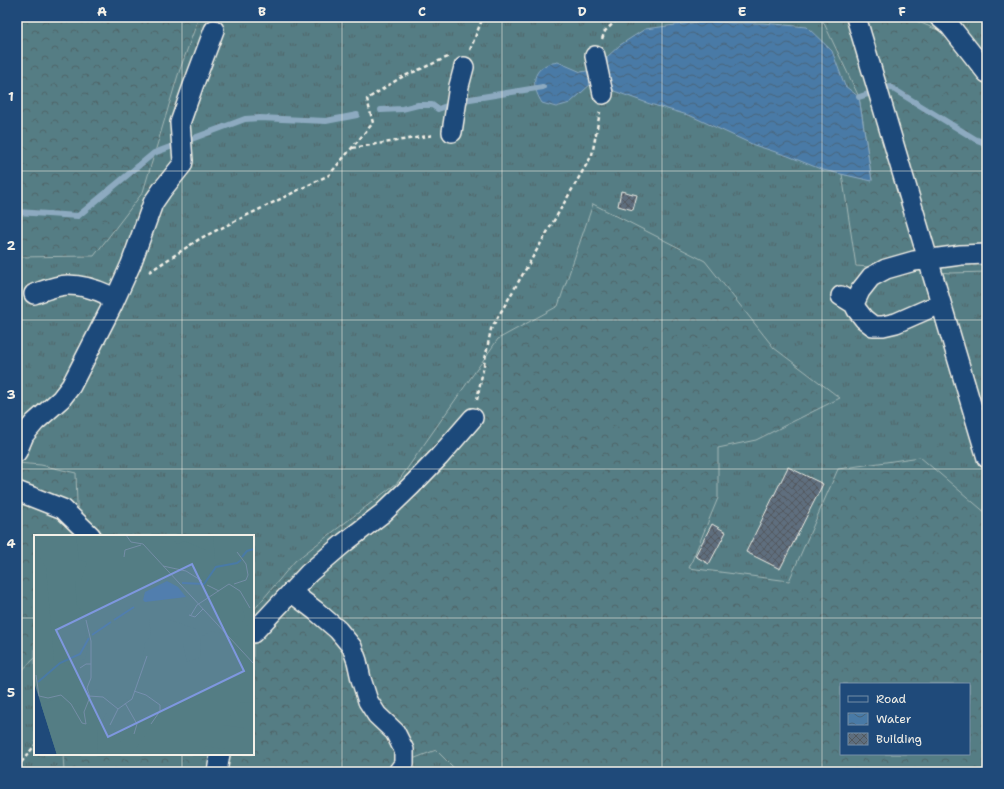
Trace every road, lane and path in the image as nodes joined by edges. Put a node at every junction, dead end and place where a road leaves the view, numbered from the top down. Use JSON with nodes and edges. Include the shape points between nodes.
{"nodes":[{"id":1,"x":483,"y":17,"type":"edge"},
{"id":2,"x":620,"y":17,"type":"edge"},
{"id":3,"x":856,"y":17,"type":"edge"},
{"id":4,"x":939,"y":17,"type":"edge"},
{"id":5,"x":214,"y":30,"type":"dead end"},
{"id":6,"x":472,"y":46,"type":"junction"},
{"id":7,"x":595,"y":56,"type":"joint"},
{"id":8,"x":460,"y":57,"type":"junction"},
{"id":9,"x":987,"y":73,"type":"edge"},
{"id":10,"x":603,"y":94,"type":"joint"},
{"id":11,"x":453,"y":127,"type":"joint"},
{"id":12,"x":352,"y":148,"type":"junction"},
{"id":13,"x":987,"y":254,"type":"edge"},
{"id":14,"x":928,"y":260,"type":"junction"},
{"id":15,"x":144,"y":276,"type":"dead end"},
{"id":16,"x":34,"y":294,"type":"dead end"},
{"id":17,"x":941,"y":305,"type":"junction"},
{"id":18,"x":112,"y":306,"type":"junction"},
{"id":19,"x":473,"y":418,"type":"joint"},
{"id":20,"x":17,"y":452,"type":"edge"},
{"id":21,"x":987,"y":458,"type":"edge"},
{"id":22,"x":17,"y":491,"type":"edge"},
{"id":23,"x":90,"y":535,"type":"edge"},
{"id":24,"x":291,"y":592,"type":"junction"},
{"id":25,"x":254,"y":632,"type":"edge"},
{"id":26,"x":34,"y":746,"type":"edge"},
{"id":27,"x":220,"y":755,"type":"edge"},
{"id":28,"x":17,"y":768,"type":"edge"},
{"id":29,"x":217,"y":772,"type":"edge"},
{"id":30,"x":398,"y":772,"type":"edge"}],
"edges":[{"from":1,"to":6,"type":"path"},
{"from":2,"to":7,"type":"path","via":[[605,30]]},
{"from":3,"to":14,"type":"lane"},
{"from":4,"to":9,"type":"lane","via":[[950,26]]},
{"from":5,"to":18,"type":"lane","via":[[180,123],[182,165],[153,203],[131,264]]},
{"from":6,"to":8,"type":"path"},
{"from":6,"to":8,"type":"path"},
{"from":7,"to":10,"type":"lane"},
{"from":8,"to":11,"type":"lane"},
{"from":8,"to":12,"type":"path","via":[[400,78],[367,99],[373,123]]},
{"from":10,"to":19,"type":"path","via":[[592,156],[491,329]]},
{"from":11,"to":12,"type":"path"},
{"from":12,"to":15,"type":"path","via":[[329,175],[201,238]]},
{"from":13,"to":14,"type":"lane"},
{"from":14,"to":17,"type":"lane"},
{"from":14,"to":17,"type":"lane","via":[[914,260],[886,269],[871,277],[860,291],[848,300],[873,326],[896,323]]},
{"from":16,"to":18,"type":"lane","via":[[67,285],[82,286],[108,295]]},
{"from":17,"to":21,"type":"lane"},
{"from":18,"to":20,"type":"lane","via":[[71,386],[24,435]]},
{"from":19,"to":24,"type":"lane","via":[[439,457],[383,513],[309,573]]},
{"from":22,"to":23,"type":"lane","via":[[63,509]]},
{"from":24,"to":25,"type":"lane"},
{"from":24,"to":30,"type":"lane","via":[[338,630],[352,648],[368,701],[377,715],[396,732],[404,750],[404,764]]},
{"from":26,"to":28,"type":"path"},
{"from":27,"to":29,"type":"lane"}]}
